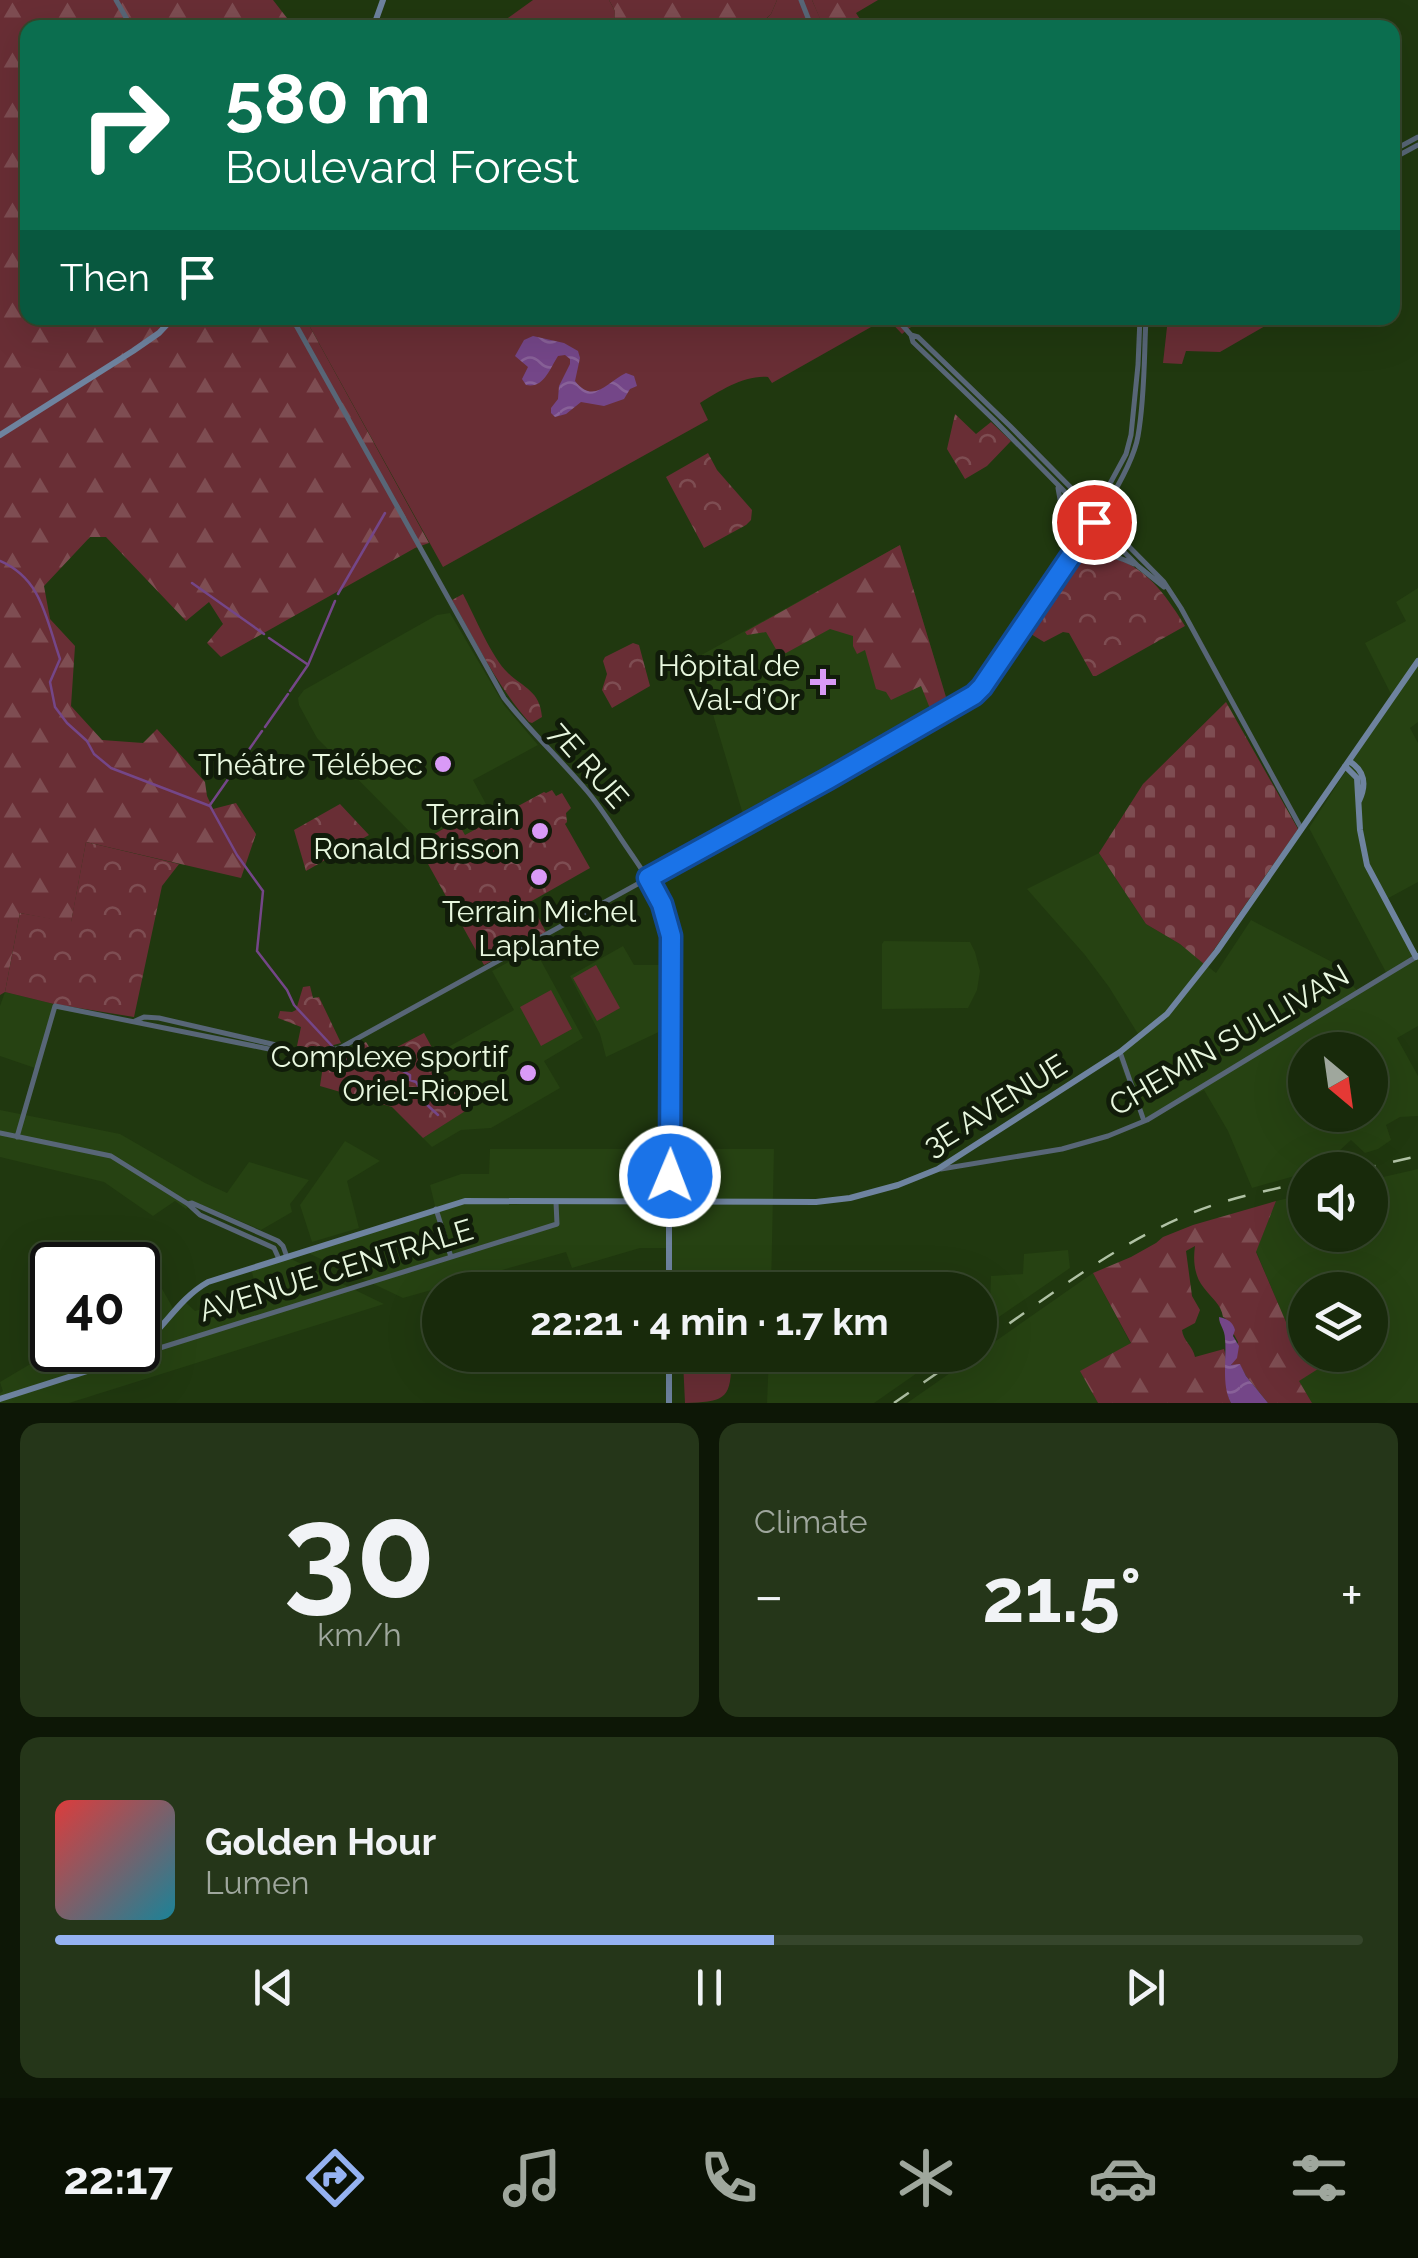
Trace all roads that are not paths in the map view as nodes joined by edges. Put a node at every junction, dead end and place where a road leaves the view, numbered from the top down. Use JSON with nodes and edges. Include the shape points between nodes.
{"nodes":[{"id":1,"x":166,"y":325,"type":"edge"},
{"id":2,"x":296,"y":325,"type":"edge"},
{"id":3,"x":901,"y":325,"type":"edge"},
{"id":4,"x":1142,"y":325,"type":"edge"},
{"id":5,"x":910,"y":336,"type":"junction"},
{"id":6,"x":0,"y":435,"type":"edge"},
{"id":7,"x":1058,"y":485,"type":"junction"},
{"id":8,"x":1094,"y":517,"type":"junction"},
{"id":9,"x":1069,"y":550,"type":"junction"},
{"id":10,"x":1067,"y":564,"type":"junction"},
{"id":11,"x":1138,"y":566,"type":"junction"},
{"id":12,"x":1047,"y":589,"type":"junction"},
{"id":13,"x":1166,"y":589,"type":"junction"},
{"id":14,"x":1418,"y":661,"type":"edge"},
{"id":15,"x":1347,"y":764,"type":"junction"},
{"id":16,"x":1302,"y":829,"type":"junction"},
{"id":17,"x":648,"y":878,"type":"junction"},
{"id":18,"x":1417,"y":956,"type":"edge"},
{"id":19,"x":1120,"y":1052,"type":"junction"},
{"id":20,"x":1144,"y":1121,"type":"junction"},
{"id":21,"x":0,"y":1133,"type":"edge"},
{"id":22,"x":17,"y":1136,"type":"junction"},
{"id":23,"x":938,"y":1169,"type":"junction"},
{"id":24,"x":556,"y":1200,"type":"junction"},
{"id":25,"x":669,"y":1201,"type":"junction"},
{"id":26,"x":436,"y":1208,"type":"junction"},
{"id":27,"x":451,"y":1257,"type":"junction"},
{"id":28,"x":283,"y":1258,"type":"junction"},
{"id":29,"x":669,"y":1272,"type":"edge"},
{"id":30,"x":160,"y":1329,"type":"edge"},
{"id":31,"x":160,"y":1348,"type":"edge"},
{"id":32,"x":85,"y":1372,"type":"edge"},
{"id":33,"x":669,"y":1372,"type":"edge"},
{"id":34,"x":0,"y":1400,"type":"edge"},
{"id":35,"x":670,"y":1403,"type":"edge"}],
"edges":[{"from":1,"to":6,"type":"main road"},
{"from":2,"to":17,"type":"street","name":"7E RUE","via":[[504,698],[590,794]]},
{"from":3,"to":5,"type":"street"},
{"from":4,"to":8,"type":"street","via":[[1131,435]]},
{"from":5,"to":7,"type":"street"},
{"from":5,"to":8,"type":"street","via":[[1010,426]]},
{"from":7,"to":8,"type":"street"},
{"from":7,"to":9,"type":"street"},
{"from":8,"to":9,"type":"street"},
{"from":8,"to":10,"type":"street"},
{"from":8,"to":11,"type":"street"},
{"from":8,"to":13,"type":"street"},
{"from":9,"to":12,"type":"street"},
{"from":10,"to":11,"type":"street","via":[[1091,554]]},
{"from":10,"to":12,"type":"street"},
{"from":11,"to":13,"type":"street"},
{"from":12,"to":17,"type":"street","via":[[974,695]]},
{"from":13,"to":16,"type":"street"},
{"from":14,"to":15,"type":"main road","name":"3E AVENUE"},
{"from":15,"to":16,"type":"main road","name":"3E AVENUE"},
{"from":15,"to":18,"type":"main road","via":[[1356,774],[1362,845],[1374,881]]},
{"from":16,"to":19,"type":"main road","name":"3E AVENUE","via":[[1167,1014]]},
{"from":17,"to":22,"type":"street","via":[[324,1052],[159,1018],[135,1021],[56,1006]]},
{"from":17,"to":25,"type":"street","name":"7E RUE","via":[[671,936]]},
{"from":18,"to":20,"type":"street","name":"CHEMIN SULLIVAN"},
{"from":19,"to":20,"type":"street"},
{"from":19,"to":23,"type":"main road","name":"3E AVENUE"},
{"from":20,"to":23,"type":"street","name":"CHEMIN SULLIVAN","via":[[1062,1149]]},
{"from":21,"to":22,"type":"street"},
{"from":22,"to":28,"type":"street","via":[[111,1156],[200,1215]]},
{"from":23,"to":25,"type":"main road","name":"3E AVENUE","via":[[832,1200]]},
{"from":24,"to":25,"type":"main road","name":"3E AVENUE"},
{"from":24,"to":26,"type":"main road","name":"3E AVENUE","via":[[471,1200]]},
{"from":24,"to":27,"type":"street","name":"AVENUE CENTRALE","via":[[557,1224]]},
{"from":25,"to":29,"type":"main road","name":"7E RUE"},
{"from":26,"to":27,"type":"street"},
{"from":26,"to":28,"type":"main road","name":"3E AVENUE"},
{"from":27,"to":31,"type":"street","name":"AVENUE CENTRALE"},
{"from":28,"to":30,"type":"main road","name":"3E AVENUE","via":[[202,1285]]},
{"from":32,"to":34,"type":"main road","name":"3E AVENUE"},
{"from":33,"to":35,"type":"main road"}]}
